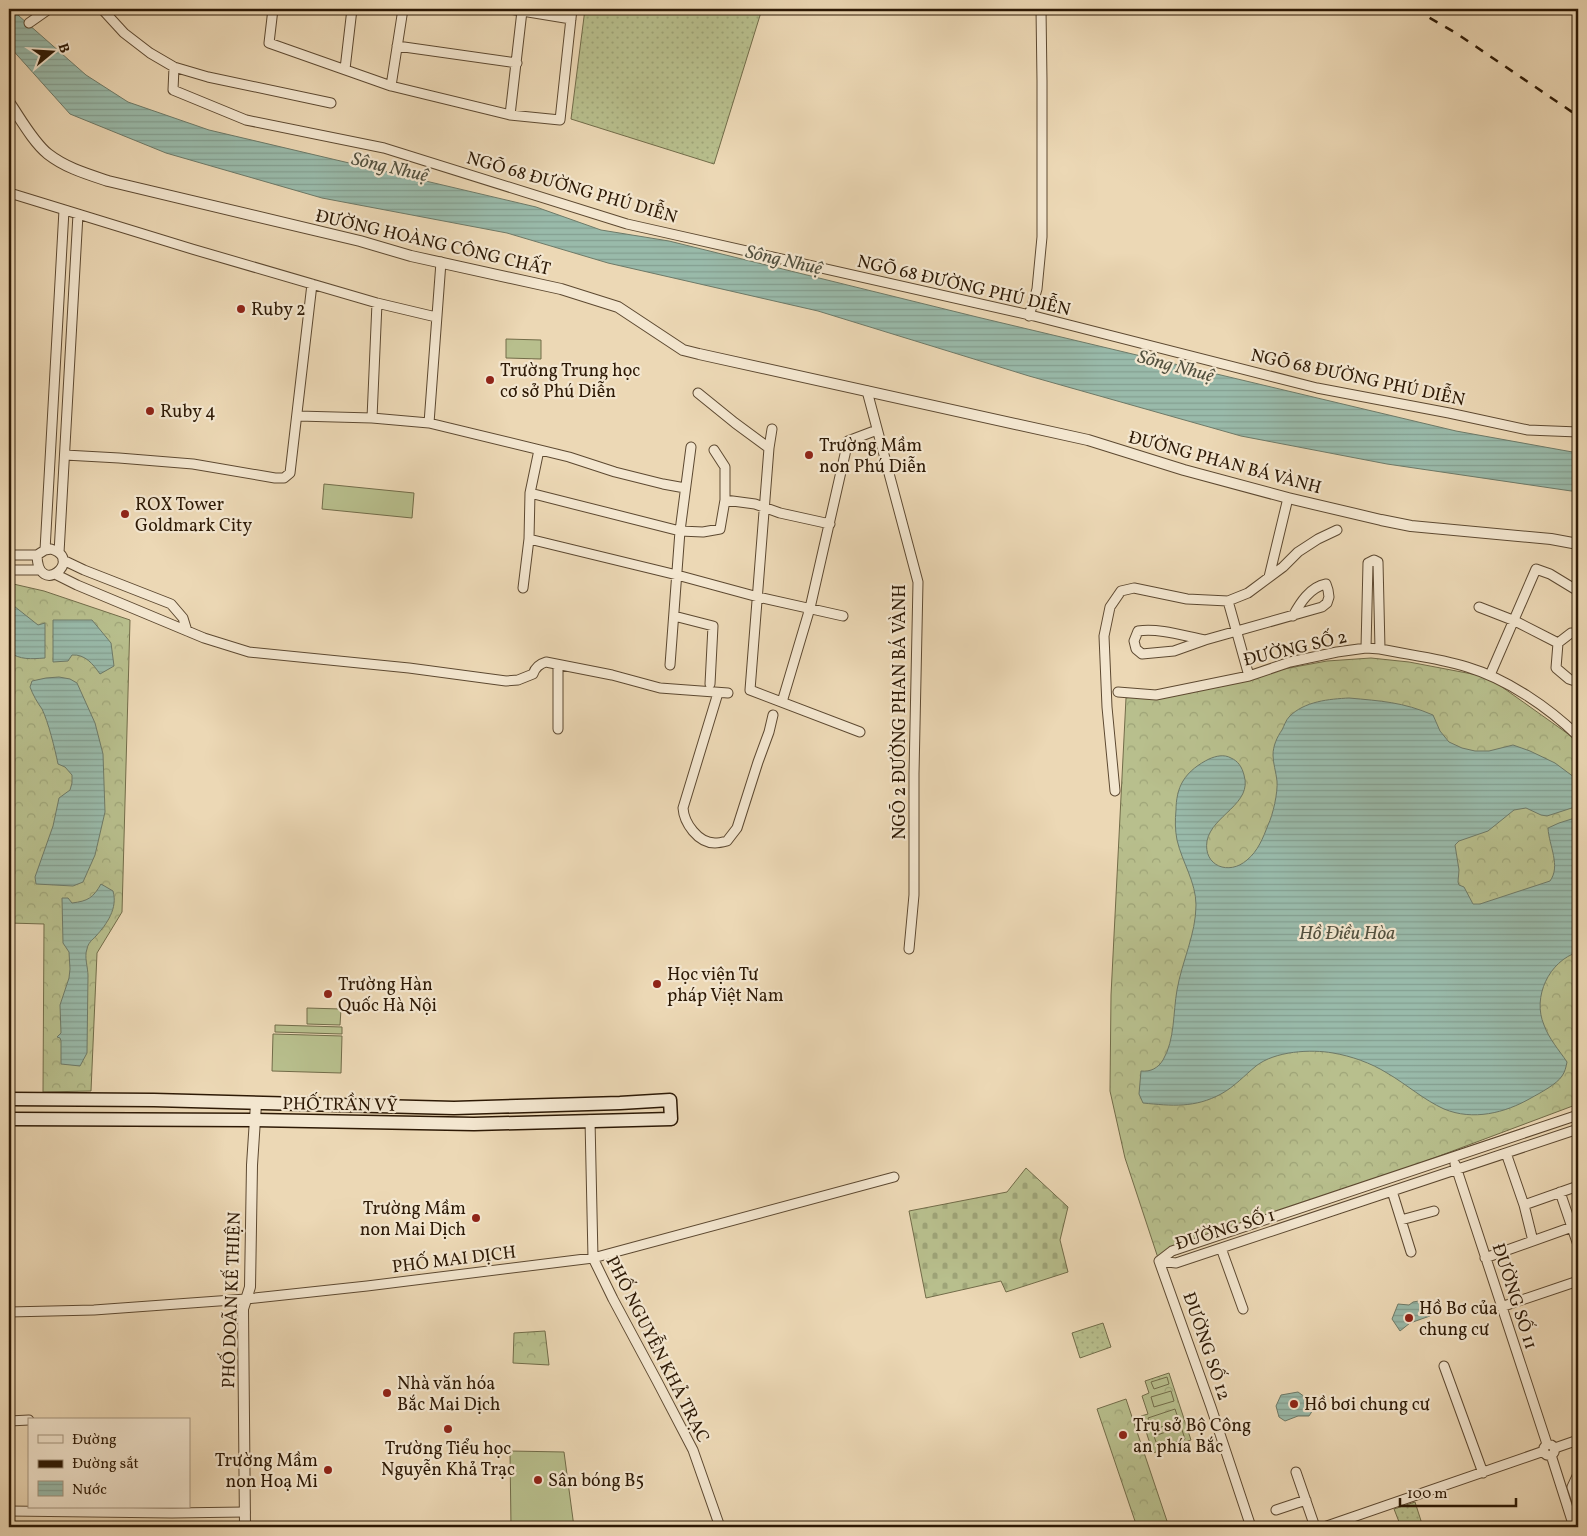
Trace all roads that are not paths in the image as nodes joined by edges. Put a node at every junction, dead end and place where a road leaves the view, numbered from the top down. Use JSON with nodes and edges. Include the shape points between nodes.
{"nodes":[{"id":1,"x":49,"y":9,"type":"edge"},
{"id":2,"x":102,"y":9,"type":"edge"},
{"id":3,"x":273,"y":9,"type":"edge"},
{"id":4,"x":351,"y":9,"type":"edge"},
{"id":5,"x":403,"y":9,"type":"edge"},
{"id":6,"x":510,"y":9,"type":"edge"},
{"id":7,"x":572,"y":9,"type":"edge"},
{"id":8,"x":1040,"y":9,"type":"edge"},
{"id":9,"x":522,"y":11,"type":"junction"},
{"id":10,"x":571,"y":19,"type":"junction"},
{"id":11,"x":29,"y":23,"type":"dead end"},
{"id":12,"x":397,"y":46,"type":"junction"},
{"id":13,"x":517,"y":63,"type":"junction"},
{"id":14,"x":174,"y":67,"type":"junction"},
{"id":15,"x":345,"y":69,"type":"junction"},
{"id":16,"x":391,"y":86,"type":"junction"},
{"id":17,"x":9,"y":102,"type":"edge"},
{"id":18,"x":331,"y":103,"type":"dead end"},
{"id":19,"x":510,"y":115,"type":"junction"},
{"id":20,"x":9,"y":194,"type":"edge"},
{"id":21,"x":64,"y":210,"type":"junction"},
{"id":22,"x":78,"y":214,"type":"junction"},
{"id":23,"x":440,"y":262,"type":"junction"},
{"id":24,"x":312,"y":284,"type":"junction"},
{"id":25,"x":377,"y":304,"type":"junction"},
{"id":26,"x":58,"y":308,"type":"junction"},
{"id":27,"x":73,"y":308,"type":"junction"},
{"id":28,"x":1029,"y":316,"type":"junction"},
{"id":29,"x":436,"y":317,"type":"junction"},
{"id":30,"x":867,"y":391,"type":"junction"},
{"id":31,"x":698,"y":393,"type":"dead end"},
{"id":32,"x":298,"y":416,"type":"junction"},
{"id":33,"x":372,"y":418,"type":"junction"},
{"id":34,"x":429,"y":423,"type":"junction"},
{"id":35,"x":772,"y":428,"type":"dead end"},
{"id":36,"x":877,"y":430,"type":"junction"},
{"id":37,"x":1578,"y":432,"type":"edge"},
{"id":38,"x":691,"y":447,"type":"dead end"},
{"id":39,"x":769,"y":448,"type":"junction"},
{"id":40,"x":539,"y":450,"type":"junction"},
{"id":41,"x":714,"y":450,"type":"dead end"},
{"id":42,"x":64,"y":455,"type":"junction"},
{"id":43,"x":685,"y":488,"type":"junction"},
{"id":44,"x":530,"y":493,"type":"junction"},
{"id":45,"x":1288,"y":498,"type":"junction"},
{"id":46,"x":725,"y":500,"type":"junction"},
{"id":47,"x":765,"y":507,"type":"junction"},
{"id":48,"x":830,"y":524,"type":"junction"},
{"id":49,"x":1337,"y":530,"type":"dead end"},
{"id":50,"x":680,"y":531,"type":"junction"},
{"id":51,"x":529,"y":539,"type":"junction"},
{"id":52,"x":1578,"y":544,"type":"edge"},
{"id":53,"x":45,"y":550,"type":"junction"},
{"id":54,"x":9,"y":555,"type":"edge"},
{"id":55,"x":37,"y":555,"type":"junction"},
{"id":56,"x":61,"y":556,"type":"junction"},
{"id":57,"x":9,"y":570,"type":"edge"},
{"id":58,"x":39,"y":570,"type":"junction"},
{"id":59,"x":55,"y":574,"type":"junction"},
{"id":60,"x":677,"y":575,"type":"junction"},
{"id":61,"x":1269,"y":577,"type":"junction"},
{"id":62,"x":523,"y":588,"type":"dead end"},
{"id":63,"x":1578,"y":590,"type":"edge"},
{"id":64,"x":758,"y":597,"type":"junction"},
{"id":65,"x":1228,"y":601,"type":"junction"},
{"id":66,"x":1479,"y":607,"type":"dead end"},
{"id":67,"x":810,"y":608,"type":"junction"},
{"id":68,"x":674,"y":616,"type":"junction"},
{"id":69,"x":843,"y":616,"type":"dead end"},
{"id":70,"x":1293,"y":616,"type":"dead end"},
{"id":71,"x":1515,"y":621,"type":"junction"},
{"id":72,"x":187,"y":630,"type":"junction"},
{"id":73,"x":1237,"y":631,"type":"junction"},
{"id":74,"x":1578,"y":634,"type":"edge"},
{"id":75,"x":1205,"y":640,"type":"junction"},
{"id":76,"x":1558,"y":642,"type":"junction"},
{"id":77,"x":1366,"y":648,"type":"junction"},
{"id":78,"x":1380,"y":649,"type":"junction"},
{"id":79,"x":558,"y":665,"type":"junction"},
{"id":80,"x":670,"y":665,"type":"dead end"},
{"id":81,"x":1490,"y":675,"type":"junction"},
{"id":82,"x":1249,"y":676,"type":"junction"},
{"id":83,"x":1578,"y":682,"type":"edge"},
{"id":84,"x":710,"y":684,"type":"dead end"},
{"id":85,"x":1118,"y":692,"type":"dead end"},
{"id":86,"x":782,"y":702,"type":"junction"},
{"id":87,"x":773,"y":715,"type":"dead end"},
{"id":88,"x":558,"y":729,"type":"dead end"},
{"id":89,"x":860,"y":732,"type":"dead end"},
{"id":90,"x":1578,"y":736,"type":"edge"},
{"id":91,"x":1114,"y":791,"type":"dead end"},
{"id":92,"x":909,"y":949,"type":"dead end"},
{"id":93,"x":9,"y":1099,"type":"edge"},
{"id":94,"x":256,"y":1104,"type":"junction"},
{"id":95,"x":590,"y":1104,"type":"junction"},
{"id":96,"x":1578,"y":1115,"type":"edge"},
{"id":97,"x":9,"y":1119,"type":"edge"},
{"id":98,"x":254,"y":1120,"type":"junction"},
{"id":99,"x":590,"y":1120,"type":"junction"},
{"id":100,"x":1578,"y":1129,"type":"edge"},
{"id":101,"x":1506,"y":1153,"type":"junction"},
{"id":102,"x":1452,"y":1157,"type":"junction"},
{"id":103,"x":1456,"y":1169,"type":"junction"},
{"id":104,"x":894,"y":1177,"type":"dead end"},
{"id":105,"x":1578,"y":1186,"type":"edge"},
{"id":106,"x":1392,"y":1191,"type":"junction"},
{"id":107,"x":1560,"y":1192,"type":"junction"},
{"id":108,"x":1524,"y":1205,"type":"junction"},
{"id":109,"x":1434,"y":1211,"type":"dead end"},
{"id":110,"x":1401,"y":1220,"type":"junction"},
{"id":111,"x":1572,"y":1227,"type":"junction"},
{"id":112,"x":1533,"y":1241,"type":"junction"},
{"id":113,"x":1578,"y":1245,"type":"edge"},
{"id":114,"x":1222,"y":1248,"type":"junction"},
{"id":115,"x":1410,"y":1252,"type":"dead end"},
{"id":116,"x":593,"y":1258,"type":"junction"},
{"id":117,"x":1485,"y":1258,"type":"junction"},
{"id":118,"x":1159,"y":1261,"type":"junction"},
{"id":119,"x":1578,"y":1281,"type":"edge"},
{"id":120,"x":246,"y":1299,"type":"junction"},
{"id":121,"x":1501,"y":1307,"type":"junction"},
{"id":122,"x":1243,"y":1309,"type":"dead end"},
{"id":123,"x":9,"y":1312,"type":"edge"},
{"id":124,"x":1444,"y":1366,"type":"dead end"},
{"id":125,"x":9,"y":1420,"type":"edge"},
{"id":126,"x":28,"y":1420,"type":"edge"},
{"id":127,"x":1578,"y":1440,"type":"edge"},
{"id":128,"x":1549,"y":1450,"type":"junction"},
{"id":129,"x":1296,"y":1472,"type":"dead end"},
{"id":130,"x":1483,"y":1473,"type":"junction"},
{"id":131,"x":1578,"y":1474,"type":"edge"},
{"id":132,"x":1306,"y":1500,"type":"junction"},
{"id":133,"x":1578,"y":1505,"type":"edge"},
{"id":134,"x":1276,"y":1510,"type":"dead end"},
{"id":135,"x":9,"y":1511,"type":"edge"},
{"id":136,"x":245,"y":1512,"type":"junction"},
{"id":137,"x":245,"y":1527,"type":"edge"},
{"id":138,"x":720,"y":1527,"type":"edge"},
{"id":139,"x":1251,"y":1527,"type":"edge"},
{"id":140,"x":1315,"y":1527,"type":"edge"},
{"id":141,"x":1324,"y":1527,"type":"edge"},
{"id":142,"x":1574,"y":1527,"type":"edge"}],
"edges":[{"from":1,"to":11,"type":"street"},
{"from":2,"to":14,"type":"street","via":[[124,33]]},
{"from":3,"to":15,"type":"street","via":[[269,43]]},
{"from":4,"to":15,"type":"street"},
{"from":5,"to":12,"type":"street"},
{"from":6,"to":9,"type":"street"},
{"from":7,"to":10,"type":"street"},
{"from":8,"to":28,"type":"street","via":[[1042,237],[1037,289]]},
{"from":9,"to":10,"type":"street"},
{"from":9,"to":13,"type":"street"},
{"from":10,"to":19,"type":"street","via":[[560,120]]},
{"from":12,"to":13,"type":"street"},
{"from":12,"to":16,"type":"street"},
{"from":13,"to":19,"type":"street"},
{"from":14,"to":18,"type":"street","via":[[208,78]]},
{"from":14,"to":28,"type":"street","name":"NGÕ 68 ĐƯỜNG PHÚ DIỄN","via":[[173,90],[246,120],[384,148],[627,224]]},
{"from":15,"to":16,"type":"street"},
{"from":16,"to":19,"type":"street"},
{"from":17,"to":23,"type":"street","name":"ĐƯỜNG HOÀNG CÔNG CHẤT","via":[[47,153],[78,171]]},
{"from":20,"to":21,"type":"street"},
{"from":21,"to":22,"type":"street"},
{"from":21,"to":26,"type":"street"},
{"from":22,"to":24,"type":"street"},
{"from":22,"to":27,"type":"street"},
{"from":23,"to":29,"type":"street"},
{"from":23,"to":30,"type":"street","name":"ĐƯỜNG HOÀNG CÔNG CHẤT","via":[[561,289],[618,306],[683,350]]},
{"from":24,"to":25,"type":"street"},
{"from":24,"to":32,"type":"street"},
{"from":25,"to":29,"type":"street"},
{"from":25,"to":33,"type":"street"},
{"from":26,"to":27,"type":"street"},
{"from":26,"to":53,"type":"street"},
{"from":27,"to":42,"type":"street"},
{"from":28,"to":37,"type":"street","name":"NGÕ 68 ĐƯỜNG PHÚ DIỄN","via":[[1317,388],[1528,430]]},
{"from":29,"to":34,"type":"street"},
{"from":30,"to":36,"type":"street","name":"NGÕ 2 ĐƯỜNG PHAN BÁ VÀNH"},
{"from":30,"to":45,"type":"street","name":"ĐƯỜNG PHAN BÁ VÀNH","via":[[1088,440]]},
{"from":31,"to":39,"type":"street"},
{"from":32,"to":33,"type":"street"},
{"from":32,"to":42,"type":"street","via":[[290,473],[284,478],[193,464]]},
{"from":33,"to":34,"type":"street"},
{"from":34,"to":40,"type":"street"},
{"from":35,"to":39,"type":"street"},
{"from":36,"to":48,"type":"street","via":[[848,441]]},
{"from":36,"to":92,"type":"street","name":"NGÕ 2 ĐƯỜNG PHAN BÁ VÀNH","via":[[918,582],[914,895]]},
{"from":38,"to":43,"type":"street"},
{"from":39,"to":47,"type":"street"},
{"from":40,"to":43,"type":"street"},
{"from":40,"to":44,"type":"street"},
{"from":41,"to":46,"type":"street","via":[[725,467]]},
{"from":42,"to":56,"type":"street"},
{"from":43,"to":50,"type":"street"},
{"from":44,"to":50,"type":"street"},
{"from":44,"to":51,"type":"street"},
{"from":45,"to":52,"type":"street","name":"ĐƯỜNG PHAN BÁ VÀNH","via":[[1411,526]]},
{"from":45,"to":61,"type":"street"},
{"from":46,"to":47,"type":"street"},
{"from":46,"to":50,"type":"street","via":[[720,529]]},
{"from":47,"to":48,"type":"street"},
{"from":47,"to":64,"type":"street"},
{"from":48,"to":67,"type":"street"},
{"from":49,"to":61,"type":"street","via":[[1298,552]]},
{"from":50,"to":60,"type":"street"},
{"from":51,"to":60,"type":"street"},
{"from":51,"to":62,"type":"street"},
{"from":53,"to":55,"type":"street"},
{"from":53,"to":56,"type":"street","via":[[51,549]]},
{"from":54,"to":55,"type":"street"},
{"from":55,"to":58,"type":"street"},
{"from":56,"to":59,"type":"street","via":[[63,566]]},
{"from":56,"to":72,"type":"street","via":[[84,570],[171,604],[184,618]]},
{"from":57,"to":58,"type":"street"},
{"from":58,"to":59,"type":"street","via":[[44,574]]},
{"from":59,"to":72,"type":"street"},
{"from":60,"to":64,"type":"street"},
{"from":60,"to":68,"type":"street"},
{"from":61,"to":65,"type":"street","via":[[1248,593]]},
{"from":63,"to":71,"type":"street","via":[[1536,569]]},
{"from":64,"to":67,"type":"street"},
{"from":64,"to":86,"type":"street","via":[[750,690]]},
{"from":65,"to":73,"type":"street"},
{"from":65,"to":91,"type":"street","via":[[1187,599],[1134,588],[1121,591],[1110,607],[1104,636]]},
{"from":66,"to":71,"type":"street"},
{"from":67,"to":69,"type":"street"},
{"from":67,"to":86,"type":"street"},
{"from":68,"to":80,"type":"street"},
{"from":68,"to":84,"type":"street","via":[[713,626]]},
{"from":70,"to":73,"type":"street"},
{"from":71,"to":76,"type":"street"},
{"from":71,"to":81,"type":"street"},
{"from":72,"to":79,"type":"street","via":[[250,652],[512,681],[533,674],[540,664]]},
{"from":73,"to":75,"type":"street"},
{"from":73,"to":82,"type":"street"},
{"from":74,"to":76,"type":"street","via":[[1572,633]]},
{"from":75,"to":75,"type":"street","via":[[1145,630],[1138,631],[1134,641],[1142,654],[1174,651]]},
{"from":76,"to":83,"type":"street","via":[[1556,668]]},
{"from":77,"to":78,"type":"street","name":"ĐƯỜNG SỐ 2"},
{"from":77,"to":78,"type":"street","via":[[1368,563],[1374,560],[1378,562]]},
{"from":77,"to":82,"type":"street","name":"ĐƯỜNG SỐ 2","via":[[1290,662]]},
{"from":78,"to":81,"type":"street","name":"ĐƯỜNG SỐ 2","via":[[1466,666]]},
{"from":79,"to":87,"type":"street","via":[[660,688],[723,693],[683,808],[683,817],[689,826],[703,839],[714,843],[727,841],[737,828]]},
{"from":79,"to":88,"type":"street"},
{"from":81,"to":90,"type":"street","name":"ĐƯỜNG SỐ 2","via":[[1543,707]]},
{"from":82,"to":85,"type":"street","name":"ĐƯỜNG SỐ 2","via":[[1156,695]]},
{"from":86,"to":89,"type":"street"},
{"from":93,"to":94,"type":"main road","name":"PHỐ TRẦN VỸ"},
{"from":94,"to":95,"type":"main road","name":"PHỐ TRẦN VỸ","via":[[454,1108]]},
{"from":94,"to":98,"type":"street","name":"PHỐ DOÃN KẾ THIỆN"},
{"from":95,"to":99,"type":"main road"},
{"from":95,"to":99,"type":"main road","name":"PHỐ TRẦN VỸ","via":[[670,1100],[671,1119]]},
{"from":96,"to":102,"type":"street","name":"ĐƯỜNG SỐ 1"},
{"from":97,"to":98,"type":"main road","name":"PHỐ TRẦN VỸ"},
{"from":98,"to":99,"type":"main road","name":"PHỐ TRẦN VỸ","via":[[474,1124]]},
{"from":98,"to":120,"type":"street","name":"PHỐ DOÃN KẾ THIỆN","via":[[250,1287]]},
{"from":99,"to":116,"type":"street","name":"PHỐ NGUYỄN KHẢ TRẠC"},
{"from":100,"to":101,"type":"street","name":"ĐƯỜNG SỐ 1"},
{"from":101,"to":103,"type":"street","name":"ĐƯỜNG SỐ 1"},
{"from":101,"to":108,"type":"street"},
{"from":102,"to":103,"type":"street","name":"ĐƯỜNG SỐ 11"},
{"from":102,"to":118,"type":"street","name":"ĐƯỜNG SỐ 1","via":[[1172,1251]]},
{"from":103,"to":106,"type":"street","name":"ĐƯỜNG SỐ 1"},
{"from":103,"to":117,"type":"street","name":"ĐƯỜNG SỐ 11"},
{"from":104,"to":116,"type":"street","name":"PHỐ MAI DỊCH"},
{"from":105,"to":107,"type":"street"},
{"from":106,"to":110,"type":"street"},
{"from":106,"to":114,"type":"street","name":"ĐƯỜNG SỐ 1"},
{"from":107,"to":108,"type":"street"},
{"from":107,"to":111,"type":"street"},
{"from":108,"to":112,"type":"street"},
{"from":109,"to":110,"type":"street"},
{"from":110,"to":115,"type":"street"},
{"from":111,"to":112,"type":"street"},
{"from":111,"to":113,"type":"street"},
{"from":112,"to":117,"type":"street"},
{"from":114,"to":118,"type":"street","name":"ĐƯỜNG SỐ 1","via":[[1176,1263]]},
{"from":114,"to":122,"type":"street"},
{"from":116,"to":120,"type":"street","name":"PHỐ MAI DỊCH"},
{"from":116,"to":138,"type":"street","name":"PHỐ NGUYỄN KHẢ TRẠC","via":[[693,1450]]},
{"from":117,"to":121,"type":"street","name":"ĐƯỜNG SỐ 11"},
{"from":118,"to":139,"type":"street","name":"ĐƯỜNG SỐ 12"},
{"from":119,"to":121,"type":"street"},
{"from":120,"to":123,"type":"street","name":"PHỐ MAI DỊCH","via":[[94,1310]]},
{"from":120,"to":136,"type":"street","name":"PHỐ DOÃN KẾ THIỆN","via":[[243,1309]]},
{"from":121,"to":128,"type":"street","name":"ĐƯỜNG SỐ 11"},
{"from":124,"to":130,"type":"street"},
{"from":125,"to":126,"type":"street"},
{"from":127,"to":128,"type":"street"},
{"from":128,"to":130,"type":"street"},
{"from":128,"to":142,"type":"street","name":"ĐƯỜNG SỐ 11"},
{"from":129,"to":132,"type":"street"},
{"from":130,"to":141,"type":"street"},
{"from":131,"to":133,"type":"street","via":[[1572,1487]]},
{"from":132,"to":134,"type":"street"},
{"from":132,"to":140,"type":"street"},
{"from":135,"to":136,"type":"street"},
{"from":136,"to":137,"type":"street","name":"PHỐ DOÃN KẾ THIỆN"}]}
